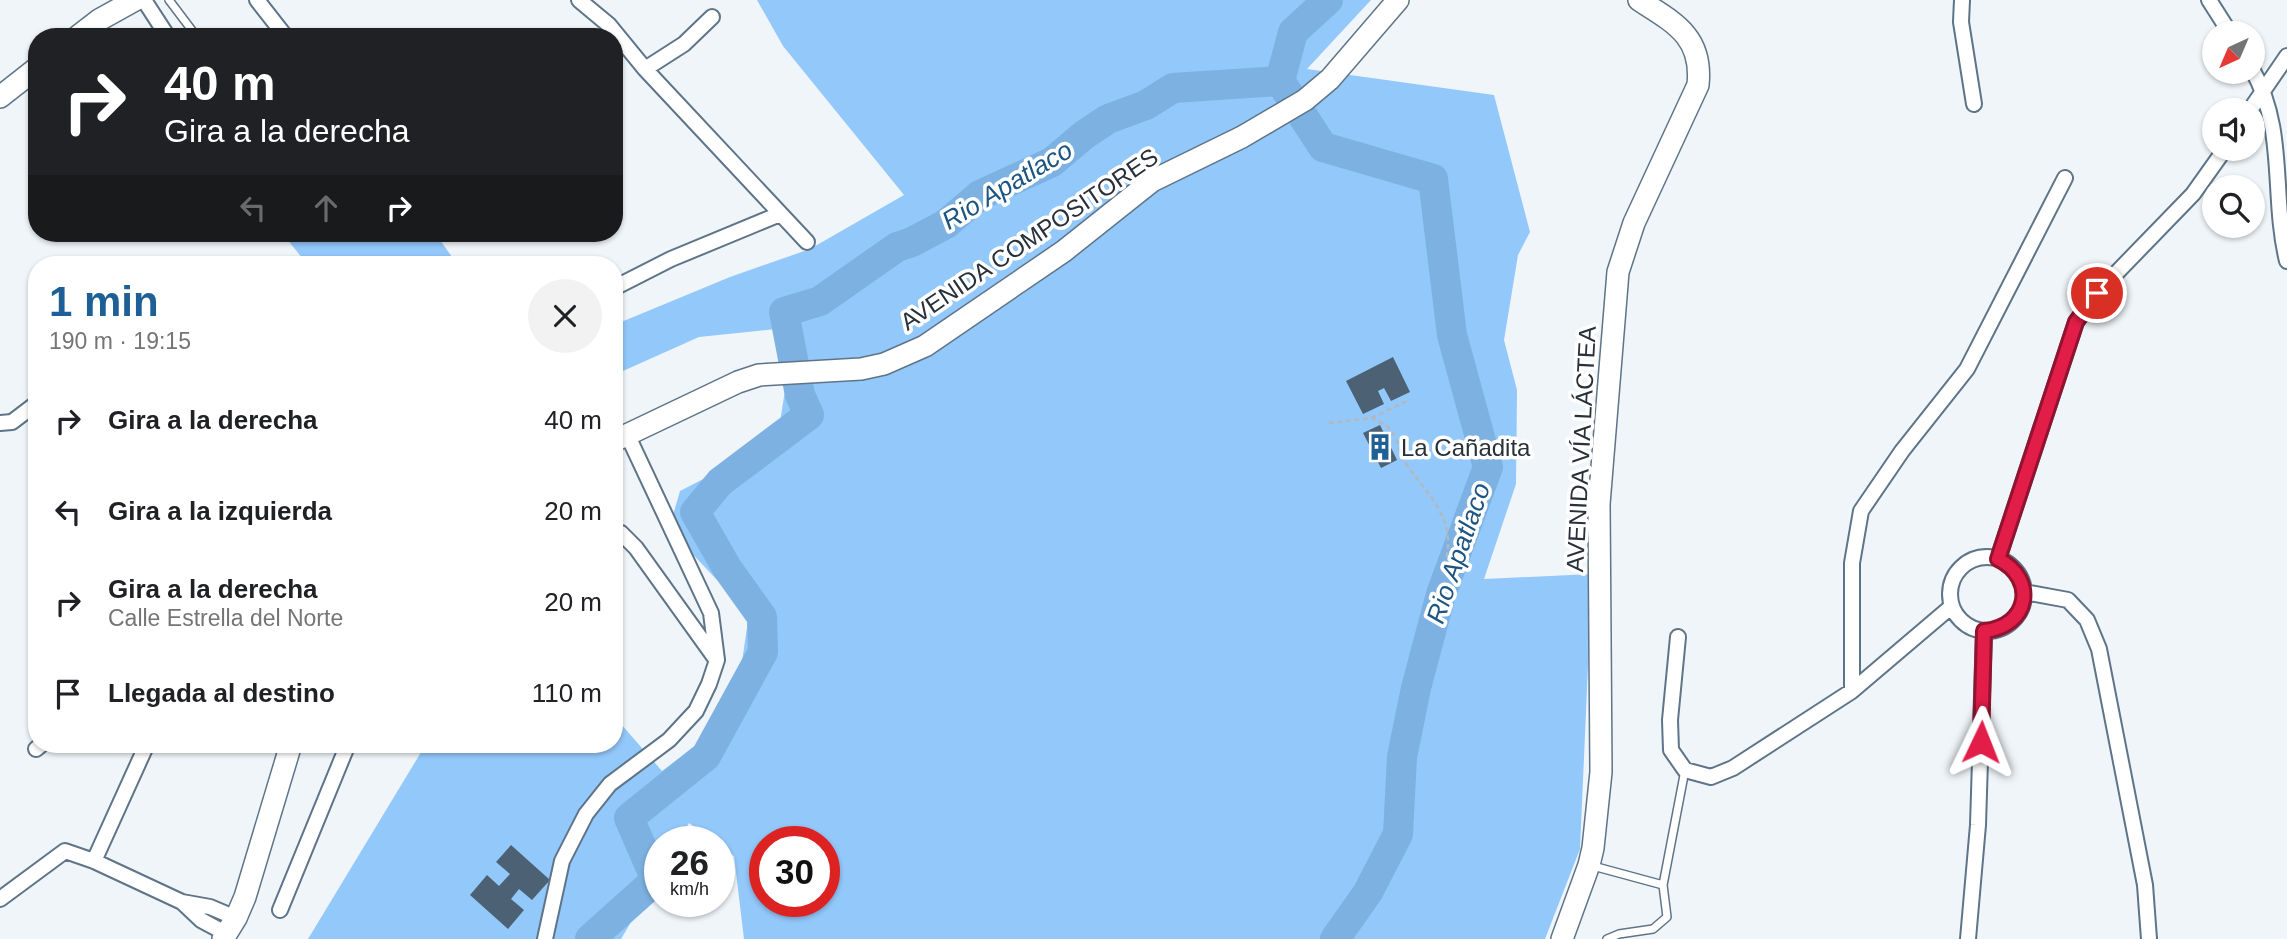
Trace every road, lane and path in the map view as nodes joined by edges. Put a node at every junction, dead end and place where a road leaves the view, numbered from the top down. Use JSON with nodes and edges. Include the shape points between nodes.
{"nodes":[{"id":1,"x":135,"y":0,"type":"edge"},
{"id":2,"x":144,"y":0,"type":"edge"},
{"id":3,"x":169,"y":0,"type":"edge"},
{"id":4,"x":257,"y":0,"type":"edge"},
{"id":5,"x":579,"y":0,"type":"edge"},
{"id":6,"x":1398,"y":0,"type":"edge"},
{"id":7,"x":1639,"y":0,"type":"edge"},
{"id":8,"x":1962,"y":0,"type":"edge"},
{"id":9,"x":2208,"y":0,"type":"edge"},
{"id":10,"x":712,"y":17,"type":"dead end"},
{"id":11,"x":2222,"y":21,"type":"edge"},
{"id":12,"x":89,"y":28,"type":"edge"},
{"id":13,"x":162,"y":28,"type":"edge"},
{"id":14,"x":190,"y":28,"type":"edge"},
{"id":15,"x":279,"y":28,"type":"edge"},
{"id":16,"x":611,"y":28,"type":"edge"},
{"id":17,"x":623,"y":42,"type":"edge"},
{"id":18,"x":2287,"y":56,"type":"edge"},
{"id":19,"x":645,"y":69,"type":"junction"},
{"id":20,"x":28,"y":75,"type":"edge"},
{"id":21,"x":2261,"y":84,"type":"edge"},
{"id":22,"x":2264,"y":89,"type":"junction"},
{"id":23,"x":0,"y":97,"type":"edge"},
{"id":24,"x":2258,"y":98,"type":"edge"},
{"id":25,"x":1974,"y":104,"type":"dead end"},
{"id":26,"x":2216,"y":161,"type":"edge"},
{"id":27,"x":2065,"y":178,"type":"dead end"},
{"id":28,"x":780,"y":214,"type":"junction"},
{"id":29,"x":807,"y":242,"type":"dead end"},
{"id":30,"x":2287,"y":261,"type":"edge"},
{"id":31,"x":623,"y":283,"type":"edge"},
{"id":32,"x":1406,"y":401,"type":"dead end"},
{"id":33,"x":28,"y":410,"type":"edge"},
{"id":34,"x":1371,"y":418,"type":"junction"},
{"id":35,"x":0,"y":423,"type":"edge"},
{"id":36,"x":1329,"y":423,"type":"dead end"},
{"id":37,"x":623,"y":437,"type":"edge"},
{"id":38,"x":623,"y":442,"type":"edge"},
{"id":39,"x":623,"y":535,"type":"edge"},
{"id":40,"x":1998,"y":559,"type":"junction"},
{"id":41,"x":1442,"y":572,"type":"dead end"},
{"id":42,"x":2024,"y":592,"type":"junction"},
{"id":43,"x":1952,"y":606,"type":"junction"},
{"id":44,"x":1984,"y":631,"type":"junction"},
{"id":45,"x":1678,"y":637,"type":"dead end"},
{"id":46,"x":717,"y":660,"type":"junction"},
{"id":47,"x":1852,"y":691,"type":"junction"},
{"id":48,"x":144,"y":753,"type":"edge"},
{"id":49,"x":288,"y":753,"type":"edge"},
{"id":50,"x":344,"y":753,"type":"edge"},
{"id":51,"x":1685,"y":769,"type":"junction"},
{"id":52,"x":94,"y":861,"type":"junction"},
{"id":53,"x":1590,"y":865,"type":"junction"},
{"id":54,"x":1663,"y":884,"type":"junction"},
{"id":55,"x":0,"y":898,"type":"edge"},
{"id":56,"x":280,"y":910,"type":"dead end"},
{"id":57,"x":228,"y":930,"type":"edge"},
{"id":58,"x":545,"y":939,"type":"edge"},
{"id":59,"x":1562,"y":939,"type":"edge"},
{"id":60,"x":1607,"y":939,"type":"edge"},
{"id":61,"x":1968,"y":939,"type":"edge"},
{"id":62,"x":2149,"y":939,"type":"edge"}],
"edges":[{"from":1,"to":12,"type":"street"},
{"from":2,"to":13,"type":"street"},
{"from":3,"to":14,"type":"lane"},
{"from":4,"to":15,"type":"street"},
{"from":5,"to":16,"type":"street"},
{"from":6,"to":37,"type":"street","name":"AVENIDA COMPOSITORES","via":[[1330,79],[1305,100],[1153,181],[1064,251],[925,346],[861,369],[759,375]]},
{"from":7,"to":53,"type":"street","name":"AVENIDA VÍA LÁCTEA","via":[[1687,34],[1700,70],[1699,85],[1634,223],[1618,272],[1600,504],[1601,772]]},
{"from":8,"to":25,"type":"street","via":[[1961,22]]},
{"from":9,"to":11,"type":"street"},
{"from":10,"to":19,"type":"street","via":[[684,44]]},
{"from":17,"to":19,"type":"street"},
{"from":18,"to":22,"type":"street"},
{"from":19,"to":28,"type":"street"},
{"from":20,"to":23,"type":"street"},
{"from":21,"to":22,"type":"street"},
{"from":22,"to":24,"type":"street"},
{"from":22,"to":30,"type":"street","via":[[2279,147]]},
{"from":26,"to":40,"type":"street","via":[[2193,194],[2097,293],[2076,322]]},
{"from":27,"to":47,"type":"street","via":[[1967,369],[1861,512],[1852,563]]},
{"from":28,"to":29,"type":"street"},
{"from":28,"to":31,"type":"street"},
{"from":32,"to":34,"type":"path"},
{"from":33,"to":35,"type":"street","via":[[12,422]]},
{"from":34,"to":36,"type":"path"},
{"from":34,"to":41,"type":"path","via":[[1390,428],[1405,462],[1444,520],[1449,539]]},
{"from":38,"to":46,"type":"street","via":[[711,613]]},
{"from":39,"to":46,"type":"street"},
{"from":40,"to":42,"type":"street","via":[[2016,571]]},
{"from":40,"to":43,"type":"street","via":[[1986,557],[1964,564],[1951,583]]},
{"from":42,"to":44,"type":"street","via":[[2017,616],[2008,625]]},
{"from":42,"to":62,"type":"street","via":[[2068,600],[2087,620],[2099,649],[2145,885]]},
{"from":43,"to":44,"type":"street","via":[[1964,623]]},
{"from":43,"to":47,"type":"street"},
{"from":44,"to":61,"type":"street","via":[[1978,825]]},
{"from":45,"to":51,"type":"street","via":[[1671,750]]},
{"from":46,"to":58,"type":"street","via":[[696,711],[669,740],[610,783],[586,814],[562,861]]},
{"from":47,"to":51,"type":"street","via":[[1733,768],[1711,777]]},
{"from":48,"to":52,"type":"street"},
{"from":49,"to":57,"type":"street","via":[[244,897]]},
{"from":50,"to":56,"type":"street"},
{"from":51,"to":54,"type":"lane"},
{"from":52,"to":55,"type":"street","via":[[65,850]]},
{"from":52,"to":57,"type":"street","via":[[182,902],[209,907]]},
{"from":53,"to":54,"type":"lane"},
{"from":53,"to":59,"type":"street","name":"AVENIDA VÍA LÁCTEA"},
{"from":54,"to":60,"type":"lane","via":[[1667,917],[1653,929]]}]}
